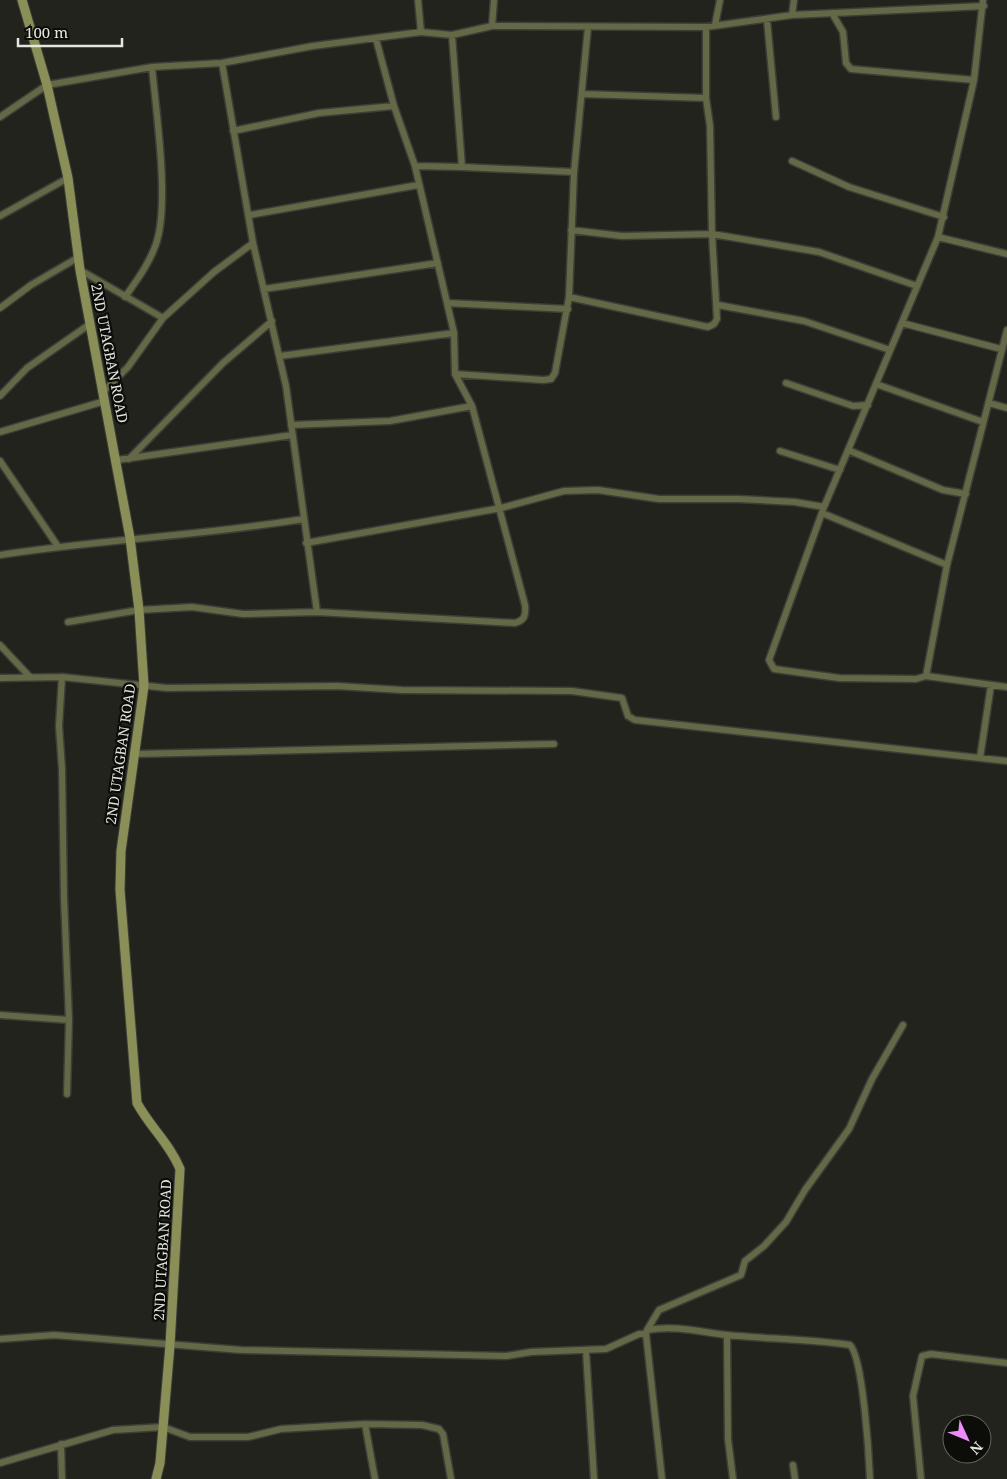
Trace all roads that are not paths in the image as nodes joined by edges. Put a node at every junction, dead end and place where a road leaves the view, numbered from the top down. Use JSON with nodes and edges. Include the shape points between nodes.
{"nodes":[{"id":1,"x":22,"y":0,"type":"edge"},
{"id":2,"x":418,"y":0,"type":"edge"},
{"id":3,"x":494,"y":0,"type":"edge"},
{"id":4,"x":720,"y":0,"type":"edge"},
{"id":5,"x":794,"y":0,"type":"edge"},
{"id":6,"x":983,"y":3,"type":"edge"},
{"id":7,"x":832,"y":13,"type":"junction"},
{"id":8,"x":792,"y":15,"type":"junction"},
{"id":9,"x":766,"y":20,"type":"junction"},
{"id":10,"x":716,"y":25,"type":"junction"},
{"id":11,"x":492,"y":26,"type":"junction"},
{"id":12,"x":588,"y":27,"type":"junction"},
{"id":13,"x":706,"y":27,"type":"junction"},
{"id":14,"x":421,"y":32,"type":"junction"},
{"id":15,"x":452,"y":35,"type":"junction"},
{"id":16,"x":376,"y":39,"type":"junction"},
{"id":17,"x":222,"y":63,"type":"junction"},
{"id":18,"x":152,"y":67,"type":"junction"},
{"id":19,"x":974,"y":80,"type":"junction"},
{"id":20,"x":47,"y":85,"type":"junction"},
{"id":21,"x":582,"y":94,"type":"junction"},
{"id":22,"x":706,"y":98,"type":"junction"},
{"id":23,"x":394,"y":106,"type":"junction"},
{"id":24,"x":0,"y":117,"type":"edge"},
{"id":25,"x":776,"y":117,"type":"dead end"},
{"id":26,"x":233,"y":131,"type":"junction"},
{"id":27,"x":792,"y":161,"type":"dead end"},
{"id":28,"x":415,"y":166,"type":"junction"},
{"id":29,"x":462,"y":167,"type":"junction"},
{"id":30,"x":574,"y":172,"type":"junction"},
{"id":31,"x":68,"y":178,"type":"junction"},
{"id":32,"x":418,"y":185,"type":"junction"},
{"id":33,"x":250,"y":215,"type":"junction"},
{"id":34,"x":0,"y":216,"type":"edge"},
{"id":35,"x":944,"y":217,"type":"junction"},
{"id":36,"x":571,"y":230,"type":"junction"},
{"id":37,"x":712,"y":234,"type":"junction"},
{"id":38,"x":938,"y":237,"type":"junction"},
{"id":39,"x":254,"y":243,"type":"junction"},
{"id":40,"x":1007,"y":254,"type":"edge"},
{"id":41,"x":79,"y":257,"type":"junction"},
{"id":42,"x":438,"y":263,"type":"junction"},
{"id":43,"x":80,"y":270,"type":"junction"},
{"id":44,"x":917,"y":286,"type":"junction"},
{"id":45,"x":264,"y":289,"type":"junction"},
{"id":46,"x":125,"y":297,"type":"junction"},
{"id":47,"x":569,"y":297,"type":"junction"},
{"id":48,"x":447,"y":304,"type":"junction"},
{"id":49,"x":718,"y":305,"type":"junction"},
{"id":50,"x":0,"y":308,"type":"edge"},
{"id":51,"x":568,"y":309,"type":"junction"},
{"id":52,"x":163,"y":318,"type":"junction"},
{"id":53,"x":272,"y":320,"type":"junction"},
{"id":54,"x":902,"y":323,"type":"junction"},
{"id":55,"x":90,"y":324,"type":"junction"},
{"id":56,"x":1007,"y":332,"type":"edge"},
{"id":57,"x":454,"y":333,"type":"junction"},
{"id":58,"x":1001,"y":349,"type":"junction"},
{"id":59,"x":890,"y":350,"type":"junction"},
{"id":60,"x":280,"y":356,"type":"junction"},
{"id":61,"x":455,"y":374,"type":"junction"},
{"id":62,"x":786,"y":383,"type":"dead end"},
{"id":63,"x":876,"y":384,"type":"junction"},
{"id":64,"x":104,"y":391,"type":"junction"},
{"id":65,"x":0,"y":396,"type":"edge"},
{"id":66,"x":105,"y":401,"type":"junction"},
{"id":67,"x":989,"y":403,"type":"junction"},
{"id":68,"x":868,"y":405,"type":"junction"},
{"id":69,"x":472,"y":406,"type":"junction"},
{"id":70,"x":1007,"y":408,"type":"edge"},
{"id":71,"x":983,"y":422,"type":"junction"},
{"id":72,"x":291,"y":426,"type":"junction"},
{"id":73,"x":0,"y":432,"type":"edge"},
{"id":74,"x":292,"y":435,"type":"junction"},
{"id":75,"x":848,"y":450,"type":"junction"},
{"id":76,"x":780,"y":452,"type":"dead end"},
{"id":77,"x":129,"y":459,"type":"junction"},
{"id":78,"x":117,"y":460,"type":"junction"},
{"id":79,"x":0,"y":461,"type":"edge"},
{"id":80,"x":840,"y":470,"type":"junction"},
{"id":81,"x":966,"y":494,"type":"junction"},
{"id":82,"x":501,"y":508,"type":"junction"},
{"id":83,"x":823,"y":510,"type":"junction"},
{"id":84,"x":303,"y":519,"type":"junction"},
{"id":85,"x":130,"y":538,"type":"junction"},
{"id":86,"x":306,"y":543,"type":"junction"},
{"id":87,"x":57,"y":545,"type":"junction"},
{"id":88,"x":0,"y":555,"type":"edge"},
{"id":89,"x":947,"y":565,"type":"junction"},
{"id":90,"x":139,"y":610,"type":"junction"},
{"id":91,"x":317,"y":612,"type":"junction"},
{"id":92,"x":68,"y":622,"type":"dead end"},
{"id":93,"x":0,"y":644,"type":"edge"},
{"id":94,"x":926,"y":676,"type":"junction"},
{"id":95,"x":30,"y":677,"type":"junction"},
{"id":96,"x":62,"y":677,"type":"junction"},
{"id":97,"x":0,"y":678,"type":"edge"},
{"id":98,"x":991,"y":685,"type":"junction"},
{"id":99,"x":144,"y":686,"type":"junction"},
{"id":100,"x":1007,"y":687,"type":"edge"},
{"id":101,"x":554,"y":744,"type":"dead end"},
{"id":102,"x":136,"y":754,"type":"junction"},
{"id":103,"x":980,"y":758,"type":"junction"},
{"id":104,"x":1007,"y":761,"type":"edge"},
{"id":105,"x":0,"y":1015,"type":"edge"},
{"id":106,"x":69,"y":1020,"type":"junction"},
{"id":107,"x":903,"y":1025,"type":"dead end"},
{"id":108,"x":67,"y":1094,"type":"dead end"},
{"id":109,"x":647,"y":1332,"type":"junction"},
{"id":110,"x":727,"y":1335,"type":"junction"},
{"id":111,"x":0,"y":1338,"type":"edge"},
{"id":112,"x":170,"y":1345,"type":"junction"},
{"id":113,"x":586,"y":1350,"type":"junction"},
{"id":114,"x":1007,"y":1363,"type":"edge"},
{"id":115,"x":365,"y":1424,"type":"junction"},
{"id":116,"x":163,"y":1427,"type":"junction"},
{"id":117,"x":61,"y":1444,"type":"junction"},
{"id":118,"x":0,"y":1463,"type":"edge"},
{"id":119,"x":793,"y":1465,"type":"dead end"},
{"id":120,"x":62,"y":1479,"type":"edge"},
{"id":121,"x":156,"y":1479,"type":"edge"},
{"id":122,"x":374,"y":1479,"type":"edge"},
{"id":123,"x":451,"y":1479,"type":"edge"},
{"id":124,"x":594,"y":1479,"type":"edge"},
{"id":125,"x":662,"y":1479,"type":"edge"},
{"id":126,"x":734,"y":1479,"type":"edge"},
{"id":127,"x":795,"y":1479,"type":"edge"},
{"id":128,"x":870,"y":1479,"type":"edge"},
{"id":129,"x":921,"y":1479,"type":"edge"}],
"edges":[{"from":1,"to":20,"type":"street","name":"2ND UTAGBAN ROAD"},
{"from":2,"to":14,"type":"street"},
{"from":3,"to":11,"type":"street"},
{"from":4,"to":10,"type":"street"},
{"from":5,"to":8,"type":"street"},
{"from":6,"to":7,"type":"street"},
{"from":6,"to":19,"type":"street"},
{"from":7,"to":8,"type":"street"},
{"from":7,"to":19,"type":"street","via":[[843,32],[846,63],[851,69]]},
{"from":8,"to":9,"type":"street"},
{"from":9,"to":10,"type":"street"},
{"from":9,"to":25,"type":"street"},
{"from":10,"to":13,"type":"street"},
{"from":11,"to":12,"type":"street"},
{"from":11,"to":15,"type":"street"},
{"from":12,"to":13,"type":"street"},
{"from":12,"to":21,"type":"street"},
{"from":13,"to":22,"type":"street"},
{"from":14,"to":15,"type":"street"},
{"from":14,"to":16,"type":"street"},
{"from":15,"to":29,"type":"street"},
{"from":16,"to":17,"type":"street","via":[[313,46]]},
{"from":16,"to":23,"type":"street"},
{"from":17,"to":18,"type":"street"},
{"from":17,"to":26,"type":"street"},
{"from":18,"to":20,"type":"street"},
{"from":18,"to":46,"type":"street","via":[[160,175],[160,226],[148,262]]},
{"from":19,"to":35,"type":"street"},
{"from":20,"to":24,"type":"street"},
{"from":20,"to":31,"type":"street","name":"2ND UTAGBAN ROAD"},
{"from":21,"to":22,"type":"street"},
{"from":21,"to":30,"type":"street"},
{"from":22,"to":37,"type":"street","via":[[710,126]]},
{"from":23,"to":26,"type":"street","via":[[319,113]]},
{"from":23,"to":28,"type":"street"},
{"from":26,"to":33,"type":"street"},
{"from":27,"to":35,"type":"street","via":[[849,187]]},
{"from":28,"to":29,"type":"street"},
{"from":28,"to":32,"type":"street"},
{"from":29,"to":30,"type":"street"},
{"from":30,"to":36,"type":"street"},
{"from":31,"to":34,"type":"street"},
{"from":31,"to":41,"type":"street","name":"2ND UTAGBAN ROAD"},
{"from":32,"to":33,"type":"street"},
{"from":32,"to":42,"type":"street"},
{"from":33,"to":39,"type":"street"},
{"from":35,"to":38,"type":"street"},
{"from":36,"to":37,"type":"street","via":[[622,236]]},
{"from":36,"to":47,"type":"street"},
{"from":37,"to":44,"type":"street","via":[[819,252]]},
{"from":37,"to":49,"type":"street"},
{"from":38,"to":40,"type":"street"},
{"from":38,"to":44,"type":"street"},
{"from":39,"to":45,"type":"street"},
{"from":39,"to":52,"type":"street","via":[[214,272]]},
{"from":41,"to":43,"type":"street","name":"2ND UTAGBAN ROAD"},
{"from":41,"to":50,"type":"street","via":[[31,285]]},
{"from":42,"to":45,"type":"street"},
{"from":42,"to":48,"type":"street"},
{"from":43,"to":46,"type":"street"},
{"from":43,"to":55,"type":"street","name":"2ND UTAGBAN ROAD"},
{"from":44,"to":54,"type":"street"},
{"from":45,"to":53,"type":"street"},
{"from":46,"to":52,"type":"street"},
{"from":47,"to":49,"type":"street","via":[[708,327],[718,319]]},
{"from":47,"to":51,"type":"street"},
{"from":48,"to":51,"type":"street"},
{"from":48,"to":57,"type":"street"},
{"from":49,"to":59,"type":"street","via":[[804,322]]},
{"from":51,"to":61,"type":"street","via":[[551,379]]},
{"from":52,"to":64,"type":"street","via":[[128,367]]},
{"from":53,"to":60,"type":"street"},
{"from":53,"to":77,"type":"street","via":[[217,369]]},
{"from":54,"to":58,"type":"street"},
{"from":54,"to":59,"type":"street"},
{"from":55,"to":64,"type":"street","name":"2ND UTAGBAN ROAD"},
{"from":55,"to":65,"type":"street","via":[[27,368]]},
{"from":56,"to":58,"type":"street"},
{"from":57,"to":60,"type":"street"},
{"from":57,"to":61,"type":"street"},
{"from":58,"to":67,"type":"street"},
{"from":59,"to":63,"type":"street"},
{"from":60,"to":72,"type":"street"},
{"from":61,"to":69,"type":"street"},
{"from":62,"to":68,"type":"street","via":[[853,406]]},
{"from":63,"to":68,"type":"street"},
{"from":63,"to":71,"type":"street"},
{"from":64,"to":66,"type":"street","name":"2ND UTAGBAN ROAD"},
{"from":66,"to":73,"type":"street"},
{"from":66,"to":78,"type":"street","name":"2ND UTAGBAN ROAD"},
{"from":67,"to":70,"type":"street"},
{"from":67,"to":71,"type":"street"},
{"from":68,"to":75,"type":"street"},
{"from":69,"to":72,"type":"street","via":[[390,421]]},
{"from":69,"to":82,"type":"street"},
{"from":71,"to":81,"type":"street"},
{"from":72,"to":74,"type":"street"},
{"from":74,"to":77,"type":"street"},
{"from":74,"to":84,"type":"street"},
{"from":75,"to":80,"type":"street"},
{"from":75,"to":81,"type":"street","via":[[943,490]]},
{"from":76,"to":80,"type":"street"},
{"from":77,"to":78,"type":"street"},
{"from":78,"to":85,"type":"street","name":"2ND UTAGBAN ROAD"},
{"from":79,"to":87,"type":"street"},
{"from":80,"to":83,"type":"street"},
{"from":81,"to":89,"type":"street"},
{"from":82,"to":83,"type":"street","via":[[564,491],[598,490],[659,499],[796,502]]},
{"from":82,"to":86,"type":"street"},
{"from":82,"to":91,"type":"street","via":[[526,605],[522,621]]},
{"from":83,"to":89,"type":"street"},
{"from":83,"to":94,"type":"street","via":[[771,652],[770,665],[774,669],[839,678],[916,679]]},
{"from":84,"to":85,"type":"street","via":[[240,530]]},
{"from":84,"to":86,"type":"street"},
{"from":85,"to":87,"type":"street"},
{"from":85,"to":90,"type":"street","name":"2ND UTAGBAN ROAD"},
{"from":86,"to":91,"type":"street"},
{"from":87,"to":88,"type":"street"},
{"from":89,"to":94,"type":"street"},
{"from":90,"to":91,"type":"street","via":[[192,607],[244,614]]},
{"from":90,"to":92,"type":"street"},
{"from":90,"to":99,"type":"street","name":"2ND UTAGBAN ROAD"},
{"from":93,"to":95,"type":"street"},
{"from":94,"to":98,"type":"street"},
{"from":95,"to":96,"type":"street"},
{"from":95,"to":97,"type":"street"},
{"from":96,"to":99,"type":"street"},
{"from":96,"to":106,"type":"street","via":[[59,726]]},
{"from":98,"to":100,"type":"street"},
{"from":98,"to":103,"type":"street"},
{"from":99,"to":102,"type":"street","name":"2ND UTAGBAN ROAD"},
{"from":99,"to":103,"type":"street","via":[[572,691],[622,698],[628,716],[635,720]]},
{"from":101,"to":102,"type":"street"},
{"from":102,"to":112,"type":"street","name":"2ND UTAGBAN ROAD","via":[[121,851],[120,890],[137,1103],[147,1121],[174,1153],[180,1169]]},
{"from":103,"to":104,"type":"street"},
{"from":105,"to":106,"type":"street"},
{"from":106,"to":108,"type":"street"},
{"from":107,"to":109,"type":"street","via":[[872,1079],[849,1129],[774,1236],[745,1261],[741,1275],[659,1310]]},
{"from":109,"to":110,"type":"street","via":[[681,1328]]},
{"from":109,"to":113,"type":"street","via":[[606,1349]]},
{"from":109,"to":125,"type":"street"},
{"from":110,"to":126,"type":"street","via":[[728,1440]]},
{"from":110,"to":128,"type":"street","via":[[827,1341],[853,1348],[858,1360],[865,1409]]},
{"from":111,"to":112,"type":"street","via":[[54,1335]]},
{"from":112,"to":113,"type":"street","via":[[409,1355],[506,1356]]},
{"from":112,"to":116,"type":"street","name":"2ND UTAGBAN ROAD"},
{"from":113,"to":124,"type":"street"},
{"from":114,"to":129,"type":"street","via":[[931,1354],[922,1356],[913,1396]]},
{"from":115,"to":116,"type":"street","via":[[281,1429],[248,1437],[190,1437]]},
{"from":115,"to":122,"type":"street"},
{"from":115,"to":123,"type":"street","via":[[422,1424],[439,1429],[446,1443]]},
{"from":116,"to":117,"type":"street","via":[[113,1430]]},
{"from":116,"to":121,"type":"street","name":"2ND UTAGBAN ROAD"},
{"from":117,"to":118,"type":"street"},
{"from":117,"to":120,"type":"street"},
{"from":119,"to":127,"type":"street"}]}
